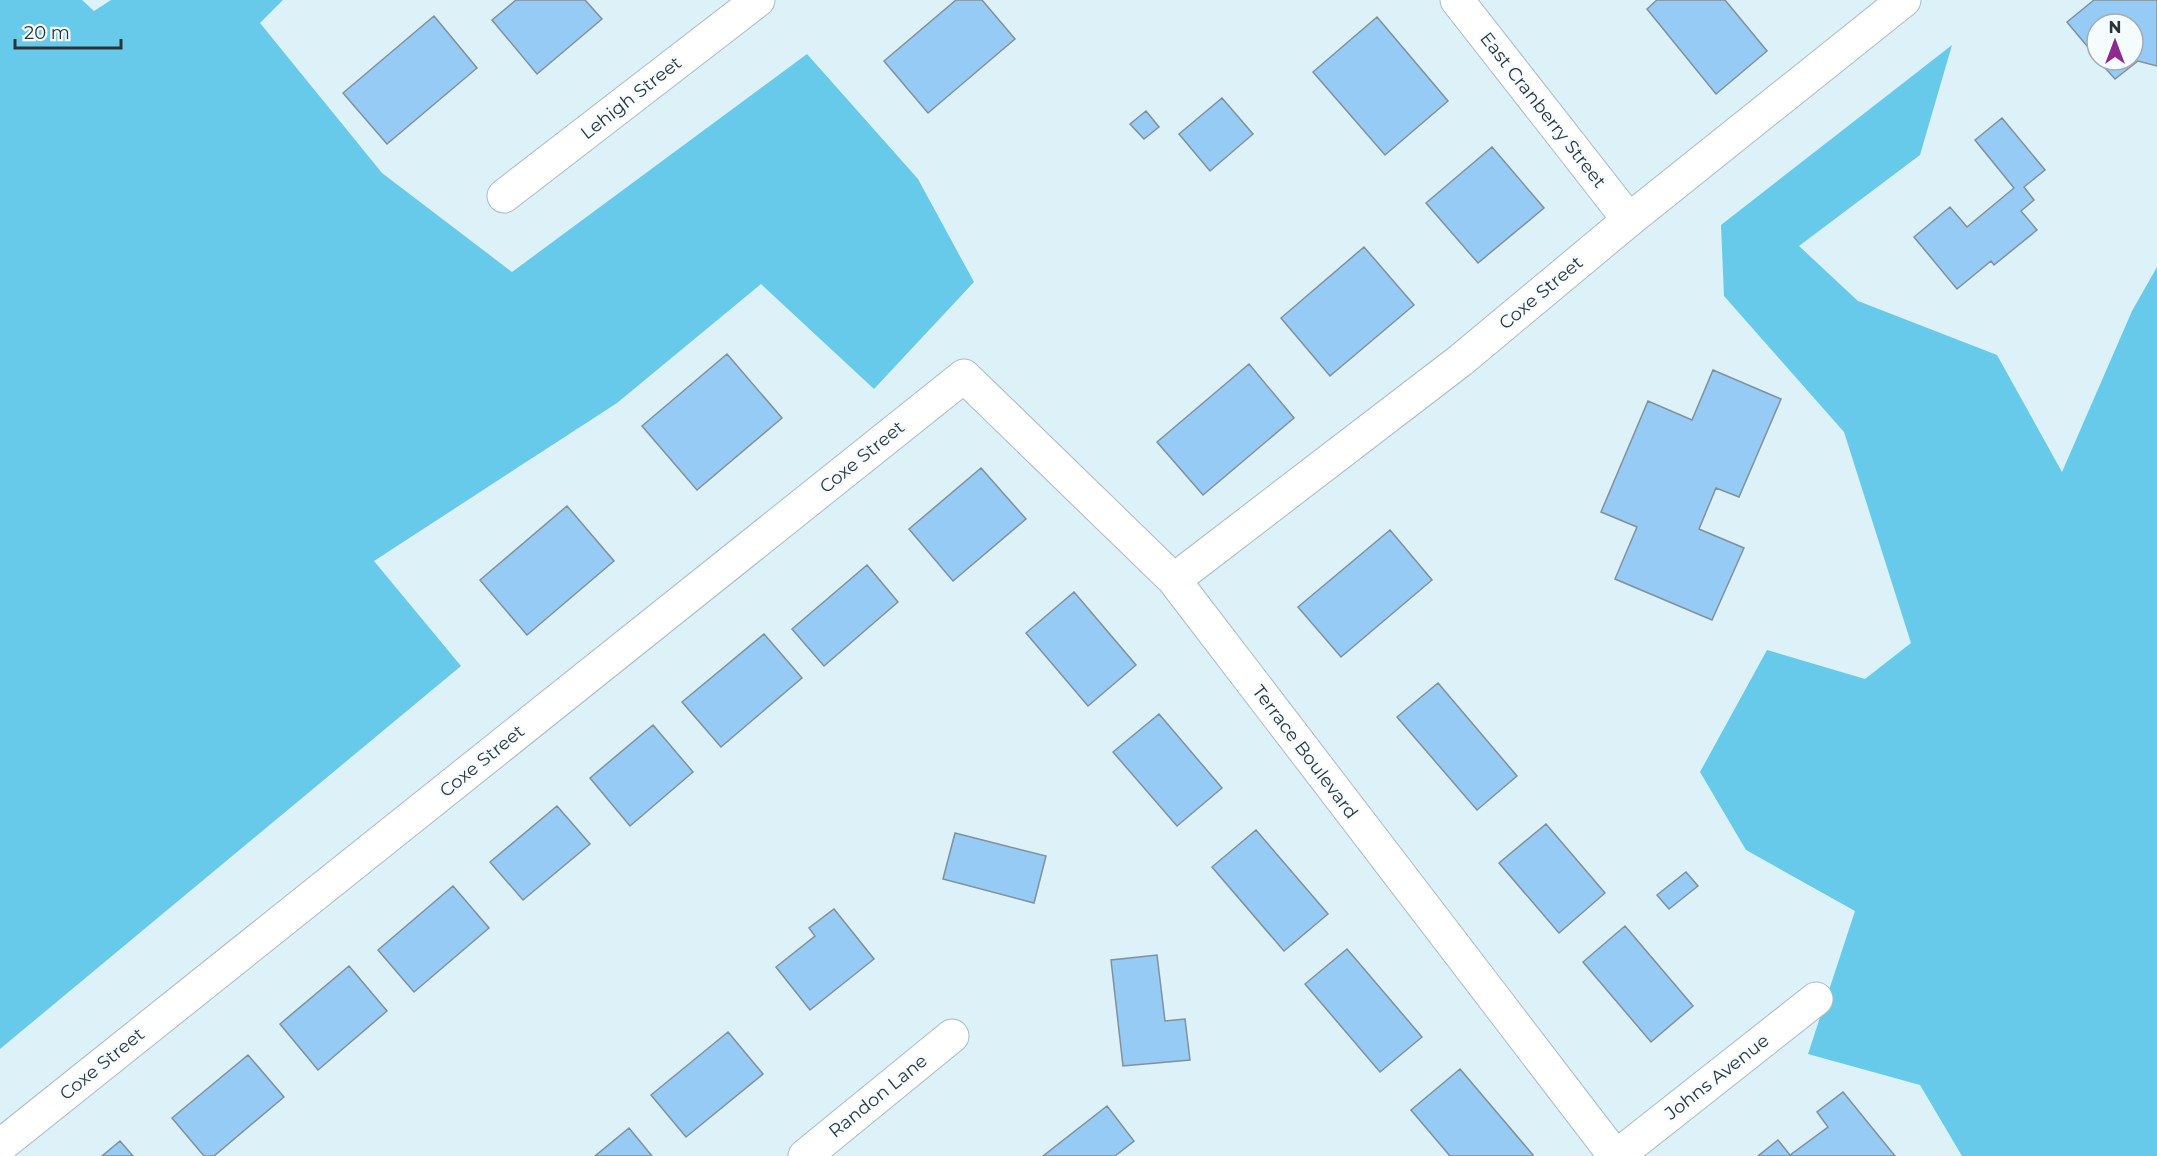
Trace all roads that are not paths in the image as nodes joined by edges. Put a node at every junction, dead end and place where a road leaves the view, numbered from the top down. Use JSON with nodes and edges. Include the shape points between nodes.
{"nodes":[{"id":1,"x":758,"y":0,"type":"edge"},
{"id":2,"x":1457,"y":0,"type":"edge"},
{"id":3,"x":1885,"y":5,"type":"edge"},
{"id":4,"x":504,"y":196,"type":"dead end"},
{"id":5,"x":1629,"y":220,"type":"junction"},
{"id":6,"x":964,"y":376,"type":"joint"},
{"id":7,"x":1174,"y":580,"type":"junction"},
{"id":8,"x":1816,"y":999,"type":"dead end"},
{"id":9,"x":952,"y":1036,"type":"dead end"},
{"id":10,"x":0,"y":1146,"type":"edge"},
{"id":11,"x":805,"y":1156,"type":"edge"},
{"id":12,"x":1616,"y":1156,"type":"edge"}],
"edges":[{"from":1,"to":4,"type":"street","name":"Lehigh Street"},
{"from":2,"to":5,"type":"street","name":"East Cranberry Street"},
{"from":3,"to":5,"type":"street","name":"Coxe Street"},
{"from":5,"to":7,"type":"street","name":"Coxe Street","via":[[1461,360]]},
{"from":6,"to":7,"type":"street","name":"Terrace Boulevard"},
{"from":6,"to":10,"type":"street","name":"Coxe Street"},
{"from":7,"to":12,"type":"street","name":"Terrace Boulevard"},
{"from":8,"to":12,"type":"street","name":"Johns Avenue"},
{"from":9,"to":11,"type":"street","name":"Randon Lane"}]}
